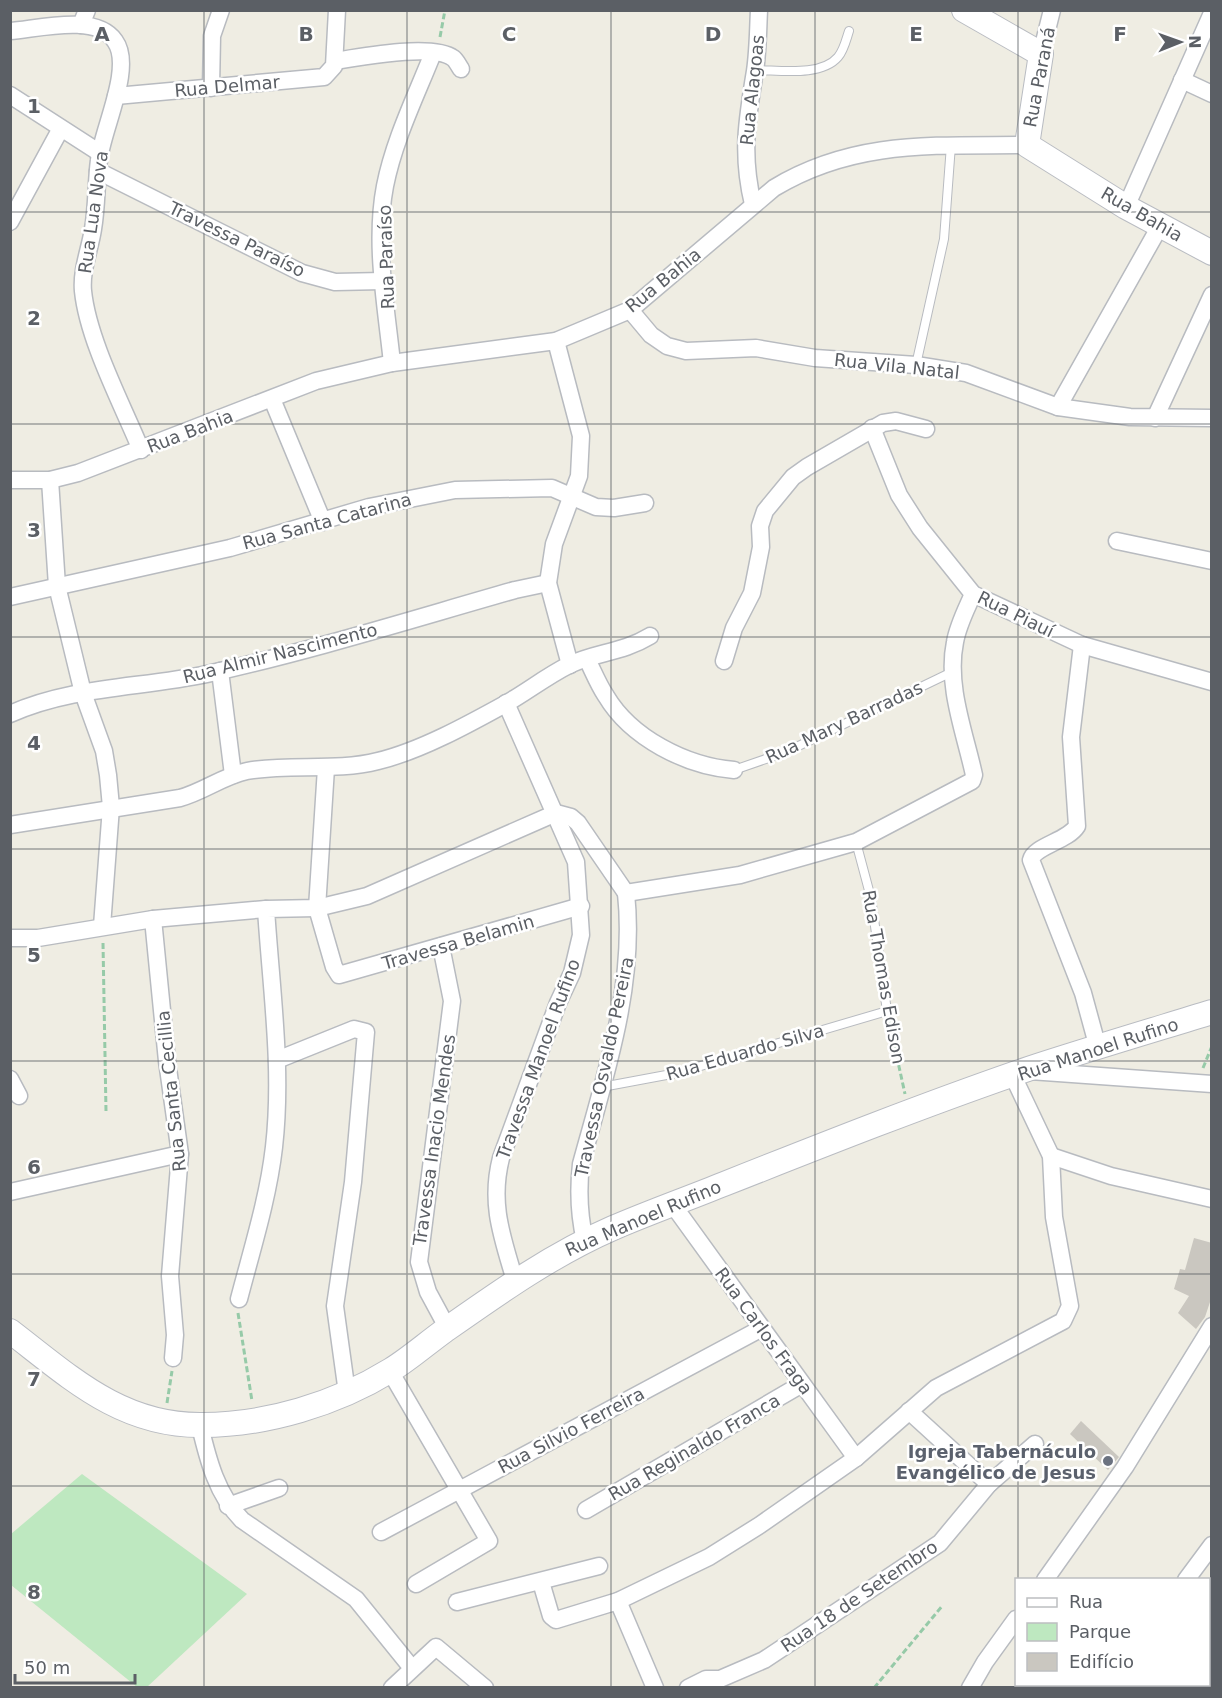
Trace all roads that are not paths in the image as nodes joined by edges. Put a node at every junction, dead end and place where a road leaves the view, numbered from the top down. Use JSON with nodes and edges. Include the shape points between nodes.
{"nodes":[{"id":1,"x":221,"y":10,"type":"edge"},
{"id":2,"x":337,"y":10,"type":"edge"},
{"id":3,"x":759,"y":10,"type":"edge"},
{"id":4,"x":964,"y":10,"type":"edge"},
{"id":5,"x":1052,"y":10,"type":"edge"},
{"id":6,"x":1212,"y":13,"type":"edge"},
{"id":7,"x":84,"y":18,"type":"edge"},
{"id":8,"x":10,"y":31,"type":"edge"},
{"id":9,"x":849,"y":31,"type":"dead end"},
{"id":10,"x":433,"y":52,"type":"junction"},
{"id":11,"x":1041,"y":54,"type":"junction"},
{"id":12,"x":334,"y":63,"type":"junction"},
{"id":13,"x":461,"y":69,"type":"dead end"},
{"id":14,"x":756,"y":70,"type":"junction"},
{"id":15,"x":1182,"y":80,"type":"junction"},
{"id":16,"x":211,"y":88,"type":"junction"},
{"id":17,"x":1212,"y":94,"type":"edge"},
{"id":18,"x":10,"y":95,"type":"edge"},
{"id":19,"x":116,"y":96,"type":"junction"},
{"id":20,"x":60,"y":130,"type":"junction"},
{"id":21,"x":1027,"y":145,"type":"junction"},
{"id":22,"x":951,"y":146,"type":"junction"},
{"id":23,"x":100,"y":153,"type":"junction"},
{"id":24,"x":98,"y":171,"type":"junction"},
{"id":25,"x":753,"y":204,"type":"junction"},
{"id":26,"x":1126,"y":207,"type":"junction"},
{"id":27,"x":10,"y":222,"type":"edge"},
{"id":28,"x":1160,"y":226,"type":"junction"},
{"id":29,"x":1212,"y":253,"type":"edge"},
{"id":30,"x":383,"y":281,"type":"junction"},
{"id":31,"x":1212,"y":295,"type":"edge"},
{"id":32,"x":630,"y":310,"type":"junction"},
{"id":33,"x":556,"y":341,"type":"junction"},
{"id":34,"x":392,"y":363,"type":"junction"},
{"id":35,"x":915,"y":365,"type":"junction"},
{"id":36,"x":272,"y":399,"type":"junction"},
{"id":37,"x":1058,"y":406,"type":"junction"},
{"id":38,"x":1155,"y":418,"type":"junction"},
{"id":39,"x":1212,"y":418,"type":"edge"},
{"id":40,"x":872,"y":428,"type":"junction"},
{"id":41,"x":926,"y":429,"type":"dead end"},
{"id":42,"x":141,"y":450,"type":"junction"},
{"id":43,"x":10,"y":480,"type":"edge"},
{"id":44,"x":50,"y":480,"type":"junction"},
{"id":45,"x":573,"y":498,"type":"junction"},
{"id":46,"x":645,"y":503,"type":"dead end"},
{"id":47,"x":323,"y":522,"type":"junction"},
{"id":48,"x":1117,"y":541,"type":"dead end"},
{"id":49,"x":1212,"y":561,"type":"edge"},
{"id":50,"x":548,"y":583,"type":"junction"},
{"id":51,"x":57,"y":586,"type":"junction"},
{"id":52,"x":973,"y":594,"type":"junction"},
{"id":53,"x":10,"y":597,"type":"edge"},
{"id":54,"x":650,"y":636,"type":"dead end"},
{"id":55,"x":1082,"y":645,"type":"junction"},
{"id":56,"x":587,"y":659,"type":"junction"},
{"id":57,"x":724,"y":661,"type":"dead end"},
{"id":58,"x":570,"y":665,"type":"junction"},
{"id":59,"x":220,"y":671,"type":"junction"},
{"id":60,"x":954,"y":671,"type":"junction"},
{"id":61,"x":1212,"y":682,"type":"edge"},
{"id":62,"x":82,"y":693,"type":"junction"},
{"id":63,"x":506,"y":703,"type":"junction"},
{"id":64,"x":10,"y":714,"type":"edge"},
{"id":65,"x":327,"y":768,"type":"junction"},
{"id":66,"x":734,"y":770,"type":"joint"},
{"id":67,"x":233,"y":775,"type":"junction"},
{"id":68,"x":111,"y":807,"type":"junction"},
{"id":69,"x":556,"y":813,"type":"junction"},
{"id":70,"x":10,"y":825,"type":"edge"},
{"id":71,"x":856,"y":842,"type":"junction"},
{"id":72,"x":626,"y":893,"type":"junction"},
{"id":73,"x":581,"y":906,"type":"junction"},
{"id":74,"x":317,"y":908,"type":"junction"},
{"id":75,"x":266,"y":909,"type":"junction"},
{"id":76,"x":153,"y":919,"type":"junction"},
{"id":77,"x":102,"y":926,"type":"junction"},
{"id":78,"x":10,"y":938,"type":"edge"},
{"id":79,"x":441,"y":946,"type":"junction"},
{"id":80,"x":887,"y":1011,"type":"joint"},
{"id":81,"x":1212,"y":1012,"type":"edge"},
{"id":82,"x":1098,"y":1048,"type":"junction"},
{"id":83,"x":277,"y":1060,"type":"junction"},
{"id":84,"x":1018,"y":1073,"type":"junction"},
{"id":85,"x":10,"y":1079,"type":"edge"},
{"id":86,"x":1204,"y":1084,"type":"edge"},
{"id":87,"x":602,"y":1087,"type":"junction"},
{"id":88,"x":19,"y":1096,"type":"dead end"},
{"id":89,"x":180,"y":1154,"type":"junction"},
{"id":90,"x":1051,"y":1156,"type":"junction"},
{"id":91,"x":10,"y":1192,"type":"edge"},
{"id":92,"x":1212,"y":1199,"type":"edge"},
{"id":93,"x":673,"y":1205,"type":"junction"},
{"id":94,"x":585,"y":1241,"type":"junction"},
{"id":95,"x":516,"y":1284,"type":"junction"},
{"id":96,"x":239,"y":1299,"type":"road end"},
{"id":97,"x":1212,"y":1326,"type":"edge"},
{"id":98,"x":762,"y":1328,"type":"junction"},
{"id":99,"x":448,"y":1329,"type":"junction"},
{"id":100,"x":10,"y":1331,"type":"edge"},
{"id":101,"x":173,"y":1358,"type":"road end"},
{"id":102,"x":390,"y":1371,"type":"junction"},
{"id":103,"x":802,"y":1384,"type":"junction"},
{"id":104,"x":347,"y":1393,"type":"junction"},
{"id":105,"x":909,"y":1411,"type":"junction"},
{"id":106,"x":200,"y":1426,"type":"junction"},
{"id":107,"x":1035,"y":1444,"type":"dead end"},
{"id":108,"x":856,"y":1458,"type":"junction"},
{"id":109,"x":989,"y":1484,"type":"junction"},
{"id":110,"x":279,"y":1488,"type":"dead end"},
{"id":111,"x":460,"y":1490,"type":"junction"},
{"id":112,"x":228,"y":1506,"type":"junction"},
{"id":113,"x":586,"y":1510,"type":"dead end"},
{"id":114,"x":381,"y":1533,"type":"dead end"},
{"id":115,"x":1212,"y":1545,"type":"edge"},
{"id":116,"x":600,"y":1566,"type":"dead end"},
{"id":117,"x":1046,"y":1578,"type":"edge"},
{"id":118,"x":1187,"y":1578,"type":"edge"},
{"id":119,"x":541,"y":1582,"type":"junction"},
{"id":120,"x":416,"y":1584,"type":"dead end"},
{"id":121,"x":618,"y":1601,"type":"junction"},
{"id":122,"x":457,"y":1602,"type":"dead end"},
{"id":123,"x":1015,"y":1624,"type":"edge"},
{"id":124,"x":411,"y":1667,"type":"junction"},
{"id":125,"x":392,"y":1688,"type":"edge"},
{"id":126,"x":485,"y":1688,"type":"edge"},
{"id":127,"x":655,"y":1688,"type":"edge"},
{"id":128,"x":688,"y":1688,"type":"edge"},
{"id":129,"x":970,"y":1688,"type":"edge"}],
"edges":[{"from":1,"to":16,"type":"street","via":[[211,42]]},
{"from":2,"to":12,"type":"street"},
{"from":3,"to":14,"type":"street","name":"Rua Alagoas"},
{"from":4,"to":11,"type":"main road"},
{"from":5,"to":11,"type":"street","name":"Rua Paraná"},
{"from":6,"to":15,"type":"street"},
{"from":7,"to":8,"type":"street"},
{"from":7,"to":19,"type":"street","name":"Rua Lua Nova","via":[[114,38],[120,49]]},
{"from":9,"to":14,"type":"lane","via":[[838,57],[829,65],[804,70]]},
{"from":10,"to":12,"type":"street","name":"Rua Delmar","via":[[398,52]]},
{"from":10,"to":13,"type":"street","name":"Rua Delmar","via":[[454,58]]},
{"from":10,"to":30,"type":"street","name":"Rua Paraíso","via":[[385,184],[381,222]]},
{"from":11,"to":21,"type":"main road","name":"Rua Paraná"},
{"from":12,"to":16,"type":"street","name":"Rua Delmar","via":[[328,74],[318,78]]},
{"from":14,"to":25,"type":"street","name":"Rua Alagoas","via":[[746,121],[745,151]]},
{"from":15,"to":17,"type":"street"},
{"from":15,"to":26,"type":"street"},
{"from":16,"to":19,"type":"street","name":"Rua Delmar"},
{"from":18,"to":20,"type":"street"},
{"from":19,"to":23,"type":"street","name":"Rua Lua Nova"},
{"from":20,"to":23,"type":"street"},
{"from":20,"to":27,"type":"street"},
{"from":21,"to":22,"type":"street","name":"Rua Bahia"},
{"from":21,"to":26,"type":"main road","name":"Rua Bahia"},
{"from":22,"to":25,"type":"street","name":"Rua Bahia","via":[[865,151],[833,159],[801,172]]},
{"from":22,"to":35,"type":"lane","via":[[944,239]]},
{"from":23,"to":24,"type":"street","name":"Rua Lua Nova"},
{"from":24,"to":30,"type":"street","name":"Travessa Paraíso","via":[[302,273],[335,282]]},
{"from":24,"to":42,"type":"street","name":"Rua Lua Nova","via":[[83,291],[92,331]]},
{"from":25,"to":32,"type":"street","name":"Rua Bahia"},
{"from":26,"to":28,"type":"main road","name":"Rua Bahia"},
{"from":28,"to":29,"type":"main road","name":"Rua Bahia"},
{"from":28,"to":37,"type":"street"},
{"from":30,"to":34,"type":"street","name":"Rua Paraíso"},
{"from":31,"to":38,"type":"street"},
{"from":32,"to":33,"type":"street","name":"Rua Bahia"},
{"from":32,"to":35,"type":"street","name":"Rua Vila Natal","via":[[651,335],[667,346],[686,351],[756,348],[815,358]]},
{"from":33,"to":34,"type":"street","name":"Rua Bahia"},
{"from":33,"to":45,"type":"street","via":[[581,436],[579,476]]},
{"from":34,"to":36,"type":"street","name":"Rua Bahia","via":[[316,381]]},
{"from":35,"to":37,"type":"street","name":"Rua Vila Natal","via":[[966,373]]},
{"from":36,"to":42,"type":"street","name":"Rua Bahia"},
{"from":36,"to":47,"type":"street"},
{"from":37,"to":38,"type":"street","name":"Rua Vila Natal"},
{"from":38,"to":39,"type":"street","name":"Rua Vila Natal"},
{"from":40,"to":41,"type":"street","via":[[896,421]]},
{"from":40,"to":52,"type":"street","name":"Rua Piauí","via":[[899,495]]},
{"from":40,"to":57,"type":"street","via":[[793,477],[762,518],[752,593],[734,628]]},
{"from":42,"to":44,"type":"street","name":"Rua Bahia"},
{"from":43,"to":44,"type":"street","name":"Rua Bahia"},
{"from":44,"to":51,"type":"street"},
{"from":45,"to":46,"type":"street","name":"Rua Santa Catarina","via":[[605,508]]},
{"from":45,"to":47,"type":"street","name":"Rua Santa Catarina","via":[[552,488],[455,490],[369,507]]},
{"from":45,"to":50,"type":"street","via":[[554,544]]},
{"from":47,"to":51,"type":"street","name":"Rua Santa Catarina","via":[[230,548]]},
{"from":48,"to":49,"type":"street"},
{"from":50,"to":58,"type":"street"},
{"from":50,"to":59,"type":"street","name":"Rua Almir Nascimento"},
{"from":51,"to":53,"type":"street","name":"Rua Santa Catarina"},
{"from":51,"to":62,"type":"street"},
{"from":52,"to":55,"type":"street","name":"Rua Piauí"},
{"from":52,"to":60,"type":"street","via":[[954,645]]},
{"from":54,"to":56,"type":"street","via":[[632,647]]},
{"from":55,"to":61,"type":"street","name":"Rua Piauí"},
{"from":55,"to":82,"type":"street","via":[[1071,737],[1077,826],[1072,833],[1032,855],[1031,860],[1083,993]]},
{"from":56,"to":58,"type":"street"},
{"from":56,"to":66,"type":"street","via":[[606,697],[649,740],[713,768]]},
{"from":58,"to":63,"type":"street"},
{"from":59,"to":62,"type":"street","name":"Rua Almir Nascimento"},
{"from":59,"to":67,"type":"street"},
{"from":60,"to":66,"type":"lane","name":"Rua Mary Barradas","via":[[786,752]]},
{"from":60,"to":71,"type":"street","via":[[972,782]]},
{"from":62,"to":64,"type":"street","name":"Rua Almir Nascimento"},
{"from":62,"to":68,"type":"street","via":[[104,751]]},
{"from":63,"to":65,"type":"street","via":[[397,755]]},
{"from":63,"to":69,"type":"street","name":"Travessa Manoel Rufino"},
{"from":65,"to":67,"type":"street","via":[[267,769]]},
{"from":65,"to":74,"type":"street"},
{"from":67,"to":68,"type":"street","via":[[180,798]]},
{"from":68,"to":70,"type":"street"},
{"from":68,"to":77,"type":"street"},
{"from":69,"to":72,"type":"street","via":[[571,817],[578,824]]},
{"from":69,"to":73,"type":"street","name":"Travessa Manoel Rufino","via":[[576,862]]},
{"from":69,"to":74,"type":"street","via":[[367,896]]},
{"from":71,"to":72,"type":"street","via":[[740,875]]},
{"from":71,"to":80,"type":"lane","name":"Rua Thomas Edison","via":[[871,898]]},
{"from":72,"to":87,"type":"street","name":"Travessa Osvaldo Pereira","via":[[630,926],[625,983]]},
{"from":73,"to":79,"type":"street","name":"Travessa Belamin"},
{"from":73,"to":95,"type":"street","name":"Travessa Manoel Rufino","via":[[581,935],[572,973],[494,1183],[496,1211]]},
{"from":74,"to":75,"type":"street"},
{"from":74,"to":79,"type":"street","name":"Travessa Belamin","via":[[336,972],[344,975]]},
{"from":75,"to":76,"type":"street"},
{"from":75,"to":83,"type":"street"},
{"from":76,"to":77,"type":"street"},
{"from":76,"to":89,"type":"street","name":"Rua Santa Cecillia"},
{"from":77,"to":78,"type":"street","via":[[38,938]]},
{"from":79,"to":99,"type":"street","name":"Travessa Inacio Mendes","via":[[452,1001],[418,1248],[423,1279]]},
{"from":80,"to":87,"type":"lane","name":"Rua Eduardo Silva","via":[[676,1074]]},
{"from":81,"to":82,"type":"main road","name":"Rua Manoel Rufino"},
{"from":82,"to":84,"type":"main road","name":"Rua Manoel Rufino"},
{"from":83,"to":96,"type":"street","via":[[274,1148]]},
{"from":83,"to":104,"type":"street","via":[[354,1029],[366,1032],[335,1306]]},
{"from":84,"to":86,"type":"street"},
{"from":84,"to":90,"type":"street"},
{"from":84,"to":93,"type":"main road","name":"Rua Manoel Rufino"},
{"from":85,"to":88,"type":"street"},
{"from":87,"to":94,"type":"street","name":"Travessa Osvaldo Pereira","via":[[578,1185]]},
{"from":89,"to":91,"type":"street"},
{"from":89,"to":101,"type":"street","name":"Rua Santa Cecillia","via":[[170,1276]]},
{"from":90,"to":92,"type":"street","via":[[1111,1176]]},
{"from":90,"to":105,"type":"street","via":[[1054,1218],[1069,1297],[1068,1314],[1055,1326],[936,1388]]},
{"from":93,"to":94,"type":"main road","name":"Rua Manoel Rufino"},
{"from":93,"to":98,"type":"street","name":"Rua Carlos Fraga"},
{"from":94,"to":95,"type":"main road","name":"Rua Manoel Rufino","via":[[557,1254]]},
{"from":95,"to":99,"type":"main road","name":"Rua Manoel Rufino"},
{"from":97,"to":117,"type":"street","via":[[1125,1467]]},
{"from":98,"to":103,"type":"street","name":"Rua Carlos Fraga"},
{"from":98,"to":111,"type":"street","name":"Rua Silvio Ferreira"},
{"from":99,"to":102,"type":"main road","name":"Rua Manoel Rufino"},
{"from":100,"to":106,"type":"main road","name":"Rua Manoel Rufino","via":[[115,1407],[164,1422]]},
{"from":102,"to":104,"type":"main road","name":"Rua Manoel Rufino"},
{"from":102,"to":111,"type":"street"},
{"from":103,"to":108,"type":"street","name":"Rua Carlos Fraga"},
{"from":103,"to":113,"type":"street","name":"Rua Reginaldo Franca"},
{"from":104,"to":106,"type":"main road","name":"Rua Manoel Rufino","via":[[255,1421]]},
{"from":105,"to":108,"type":"street"},
{"from":105,"to":109,"type":"street"},
{"from":106,"to":112,"type":"street"},
{"from":107,"to":109,"type":"street","name":"Rua 18 de Setembro"},
{"from":108,"to":121,"type":"street","via":[[709,1557]]},
{"from":109,"to":128,"type":"street","name":"Rua 18 de Setembro","via":[[940,1543],[764,1660]]},
{"from":110,"to":112,"type":"street"},
{"from":111,"to":114,"type":"street","name":"Rua Silvio Ferreira"},
{"from":111,"to":120,"type":"street","via":[[489,1541]]},
{"from":112,"to":124,"type":"street","via":[[242,1520],[356,1599]]},
{"from":115,"to":118,"type":"street"},
{"from":116,"to":119,"type":"street"},
{"from":119,"to":121,"type":"street","via":[[553,1619]]},
{"from":119,"to":122,"type":"street"},
{"from":121,"to":127,"type":"street"},
{"from":123,"to":129,"type":"street"},
{"from":124,"to":125,"type":"street"},
{"from":124,"to":126,"type":"street","via":[[436,1647],[442,1648]]}]}
